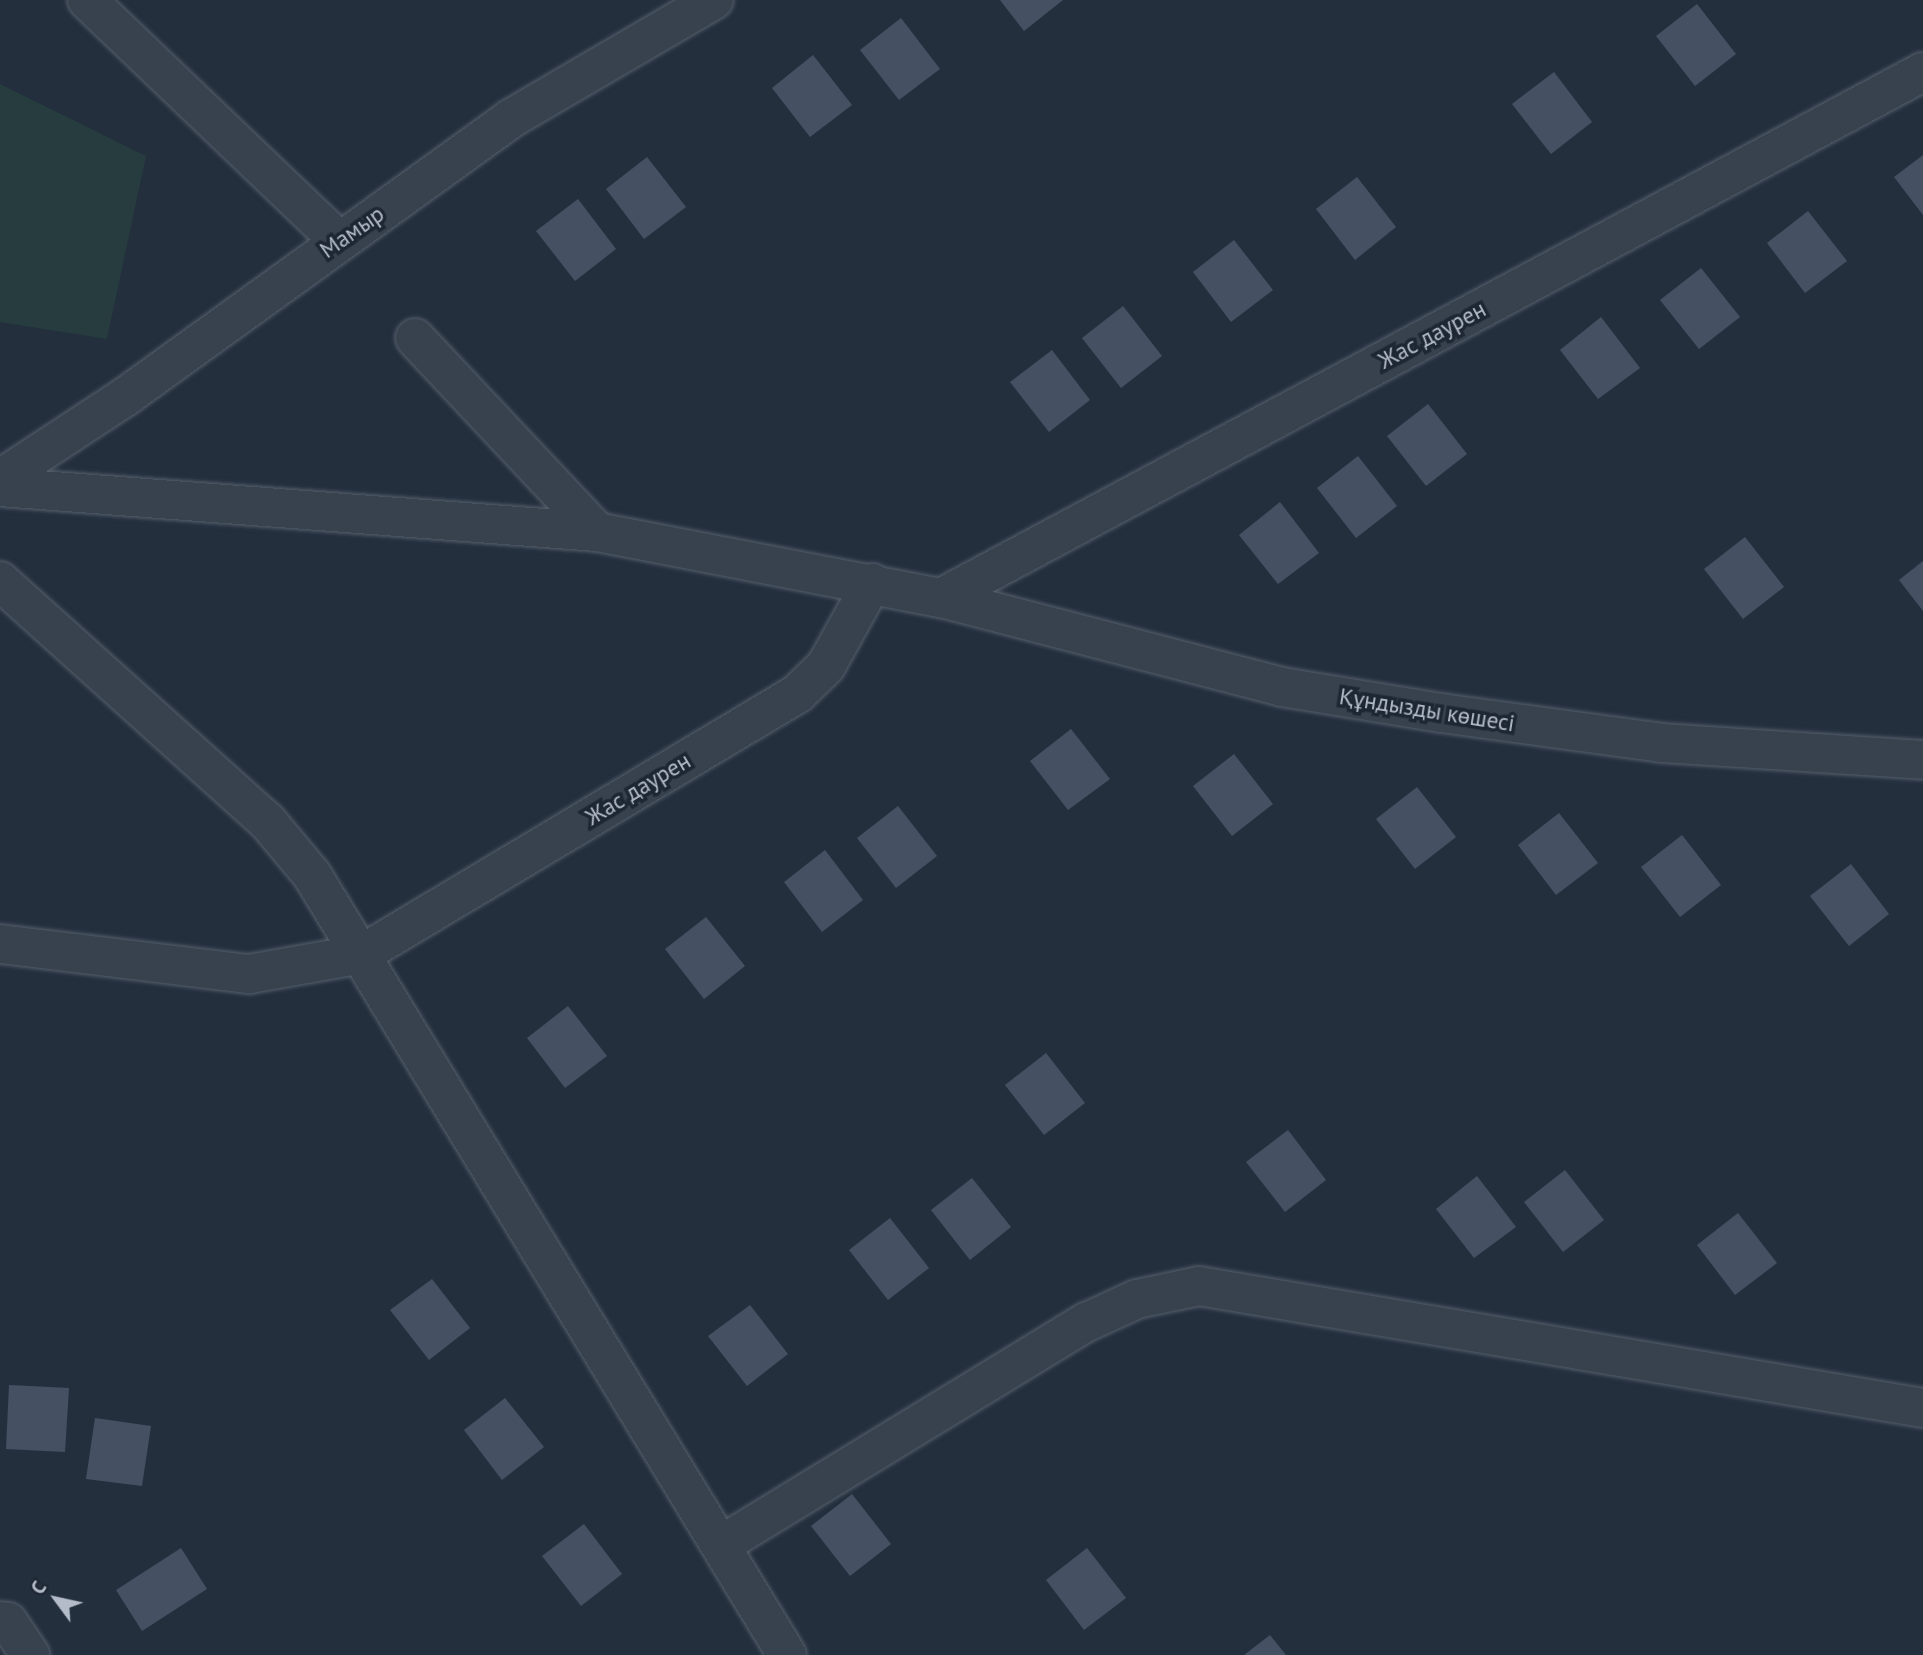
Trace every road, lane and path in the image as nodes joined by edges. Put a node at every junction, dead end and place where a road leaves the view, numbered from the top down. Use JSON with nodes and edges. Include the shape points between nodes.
{"nodes":[{"id":1,"x":87,"y":0,"type":"edge"},
{"id":2,"x":714,"y":0,"type":"edge"},
{"id":3,"x":1923,"y":72,"type":"edge"},
{"id":4,"x":339,"y":241,"type":"junction"},
{"id":5,"x":415,"y":338,"type":"dead end"},
{"id":6,"x":0,"y":479,"type":"edge"},
{"id":7,"x":0,"y":487,"type":"edge"},
{"id":8,"x":597,"y":532,"type":"junction"},
{"id":9,"x":0,"y":581,"type":"edge"},
{"id":10,"x":872,"y":583,"type":"junction"},
{"id":11,"x":942,"y":598,"type":"junction"},
{"id":12,"x":1923,"y":760,"type":"edge"},
{"id":13,"x":0,"y":944,"type":"edge"},
{"id":14,"x":362,"y":954,"type":"junction"},
{"id":15,"x":1923,"y":1408,"type":"edge"},
{"id":16,"x":721,"y":1545,"type":"junction"},
{"id":17,"x":0,"y":1621,"type":"edge"},
{"id":18,"x":30,"y":1655,"type":"edge"},
{"id":19,"x":787,"y":1655,"type":"edge"}],
"edges":[{"from":1,"to":4,"type":"street"},
{"from":2,"to":4,"type":"street","name":"Мамыр","via":[[510,119]]},
{"from":3,"to":11,"type":"street","name":"Жас даурен"},
{"from":4,"to":6,"type":"street","name":"Мамыр","via":[[125,397]]},
{"from":5,"to":8,"type":"street"},
{"from":7,"to":8,"type":"street","name":"Құндызды көшесі"},
{"from":8,"to":10,"type":"street","name":"Құндызды көшесі"},
{"from":9,"to":14,"type":"street","via":[[267,821],[312,875]]},
{"from":10,"to":11,"type":"street","name":"Құндызды көшесі"},
{"from":10,"to":14,"type":"street","name":"Жас даурен","via":[[826,666],[797,694]]},
{"from":11,"to":12,"type":"street","name":"Құндызды көшесі","via":[[1322,694],[1662,743]]},
{"from":13,"to":14,"type":"street","via":[[249,974]]},
{"from":14,"to":16,"type":"street"},
{"from":15,"to":16,"type":"street","via":[[1199,1286],[1137,1299],[1087,1322]]},
{"from":16,"to":19,"type":"street"},
{"from":17,"to":18,"type":"street","via":[[8,1622]]}]}
